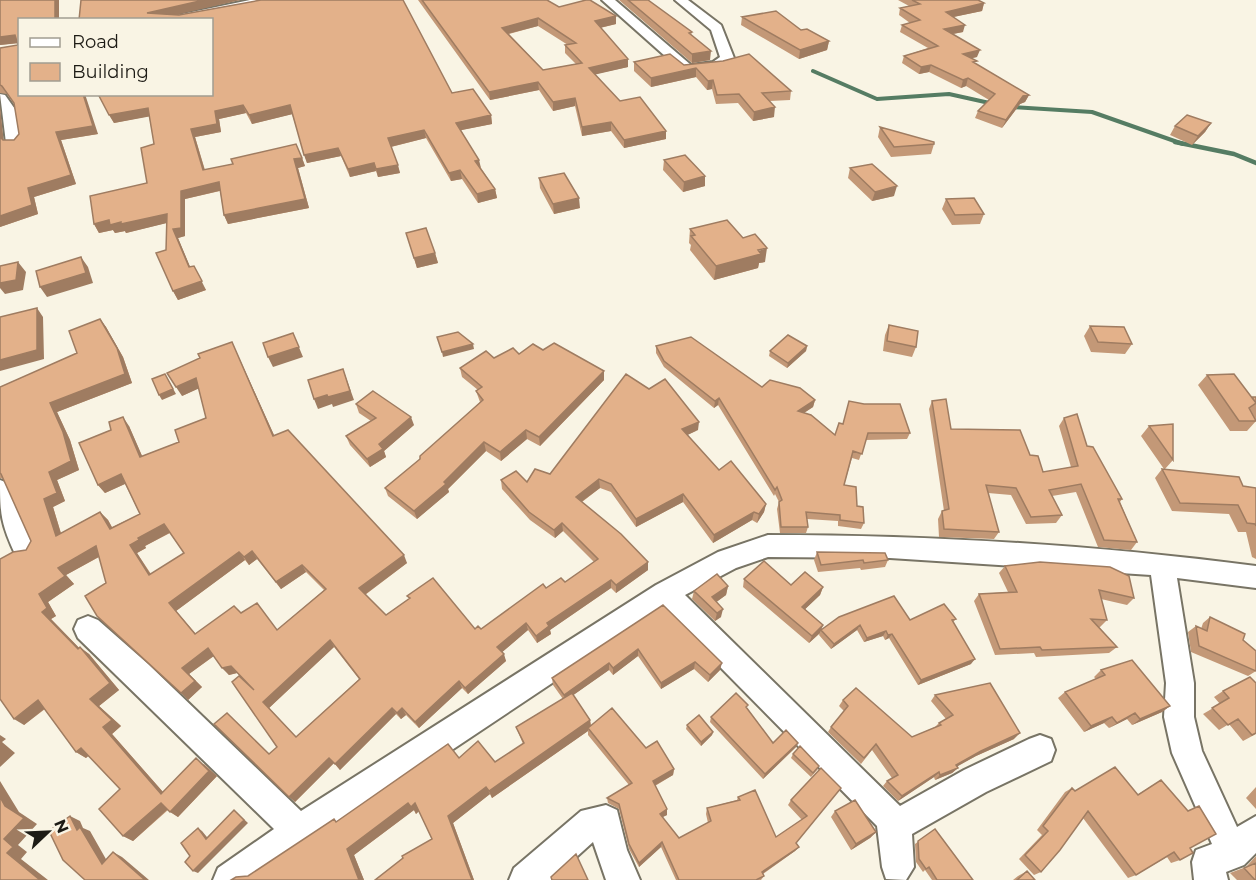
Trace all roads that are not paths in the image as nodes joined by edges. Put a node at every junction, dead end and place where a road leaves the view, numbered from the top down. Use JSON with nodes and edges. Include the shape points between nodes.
{"nodes":[{"id":1,"x":270,"y":0,"type":"edge"},
{"id":2,"x":608,"y":0,"type":"edge"},
{"id":3,"x":681,"y":0,"type":"edge"},
{"id":4,"x":170,"y":18,"type":"edge"},
{"id":5,"x":0,"y":98,"type":"edge"},
{"id":6,"x":14,"y":143,"type":"edge"},
{"id":7,"x":0,"y":490,"type":"edge"},
{"id":8,"x":25,"y":548,"type":"edge"},
{"id":9,"x":1162,"y":565,"type":"junction"},
{"id":10,"x":1256,"y":578,"type":"edge"},
{"id":11,"x":665,"y":593,"type":"junction"},
{"id":12,"x":88,"y":629,"type":"dead end"},
{"id":13,"x":1041,"y":750,"type":"dead end"},
{"id":14,"x":895,"y":826,"type":"junction"},
{"id":15,"x":299,"y":831,"type":"junction"},
{"id":16,"x":1256,"y":832,"type":"edge"},
{"id":17,"x":1232,"y":853,"type":"junction"},
{"id":18,"x":898,"y":867,"type":"dead end"},
{"id":19,"x":230,"y":880,"type":"edge"},
{"id":20,"x":526,"y":880,"type":"edge"},
{"id":21,"x":623,"y":880,"type":"edge"},
{"id":22,"x":1211,"y":880,"type":"edge"}],
"edges":[{"from":1,"to":4,"type":"street"},
{"from":2,"to":3,"type":"street","via":[[688,69],[717,65],[727,58],[717,28]]},
{"from":5,"to":6,"type":"street","via":[[10,112]]},
{"from":7,"to":8,"type":"street"},
{"from":9,"to":10,"type":"street"},
{"from":9,"to":11,"type":"street","via":[[890,547],[768,546],[728,560]]},
{"from":9,"to":17,"type":"street","via":[[1180,682],[1179,717],[1187,753]]},
{"from":11,"to":14,"type":"street","via":[[874,800]]},
{"from":11,"to":15,"type":"street"},
{"from":12,"to":15,"type":"street"},
{"from":13,"to":14,"type":"street"},
{"from":14,"to":18,"type":"street"},
{"from":15,"to":19,"type":"street"},
{"from":16,"to":17,"type":"street"},
{"from":17,"to":22,"type":"street","via":[[1208,862]]},
{"from":20,"to":21,"type":"street","via":[[592,822],[606,820],[611,851]]}]}
